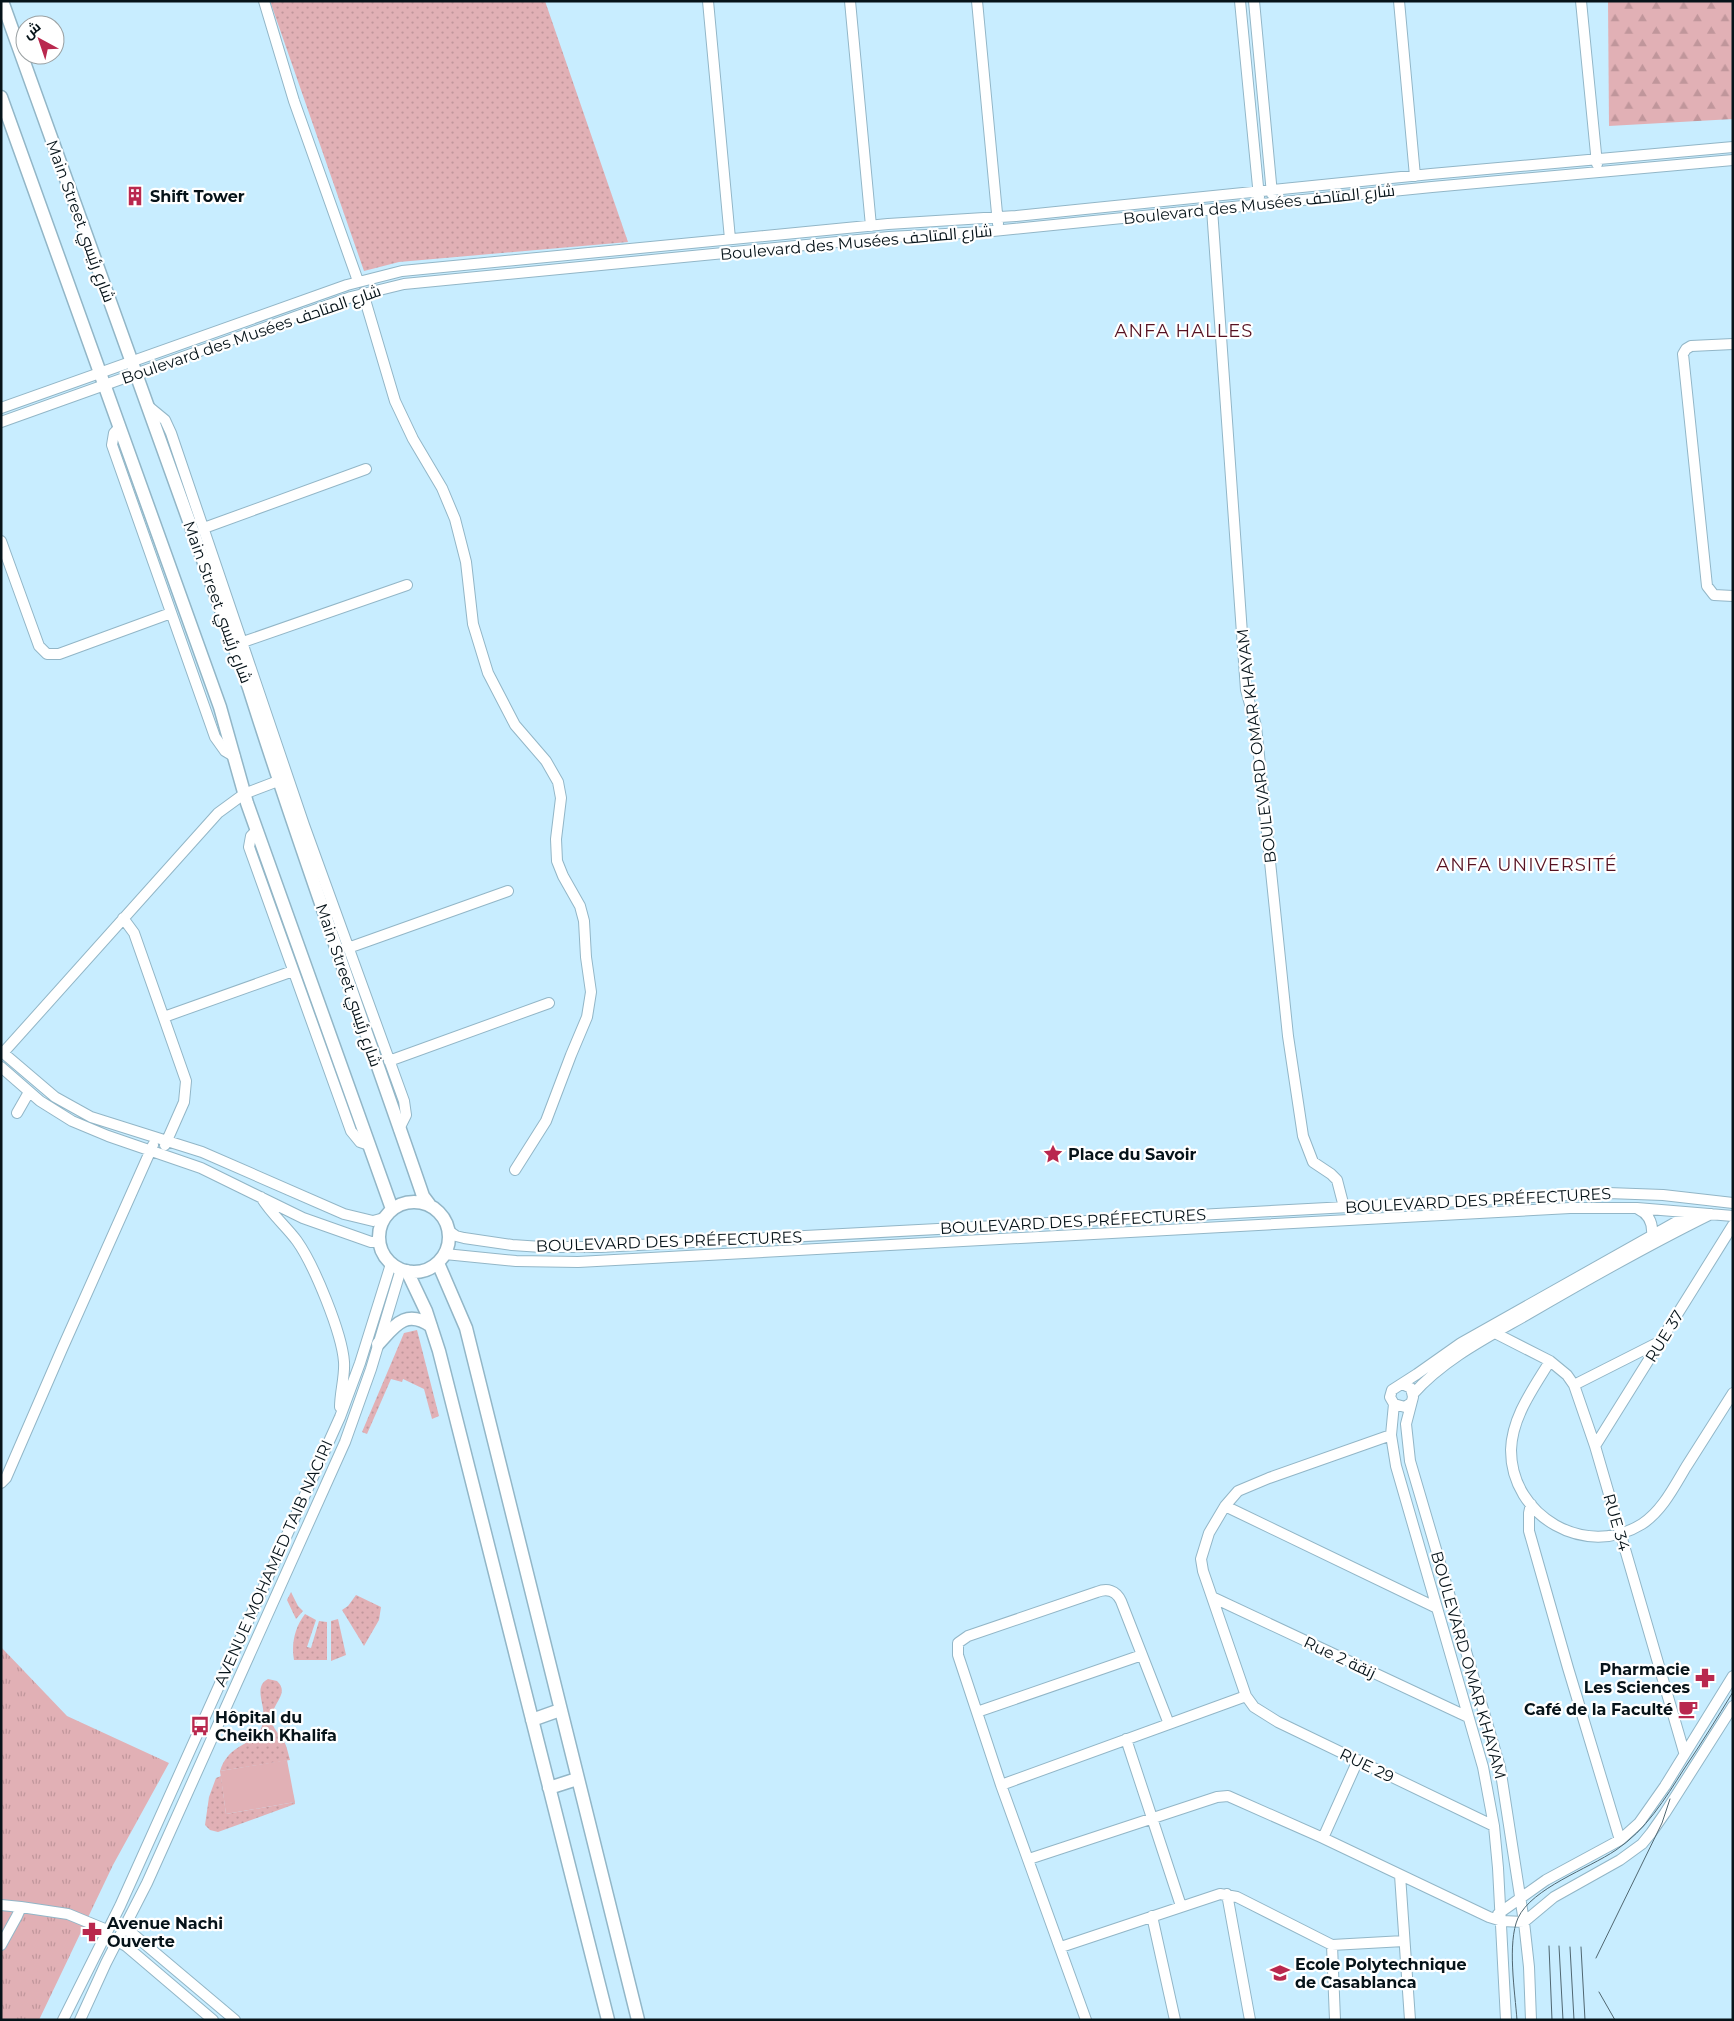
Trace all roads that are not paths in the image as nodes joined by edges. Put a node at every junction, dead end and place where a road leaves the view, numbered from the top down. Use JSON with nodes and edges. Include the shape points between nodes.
{"nodes":[{"id":1,"x":2,"y":1,"type":"edge"},
{"id":2,"x":264,"y":1,"type":"edge"},
{"id":3,"x":708,"y":1,"type":"edge"},
{"id":4,"x":850,"y":1,"type":"edge"},
{"id":5,"x":977,"y":1,"type":"edge"},
{"id":6,"x":1240,"y":1,"type":"edge"},
{"id":7,"x":1254,"y":1,"type":"edge"},
{"id":8,"x":1399,"y":1,"type":"edge"},
{"id":9,"x":1581,"y":1,"type":"edge"},
{"id":10,"x":1,"y":97,"type":"edge"},
{"id":11,"x":1733,"y":147,"type":"edge"},
{"id":12,"x":1596,"y":160,"type":"junction"},
{"id":13,"x":1733,"y":160,"type":"edge"},
{"id":14,"x":1598,"y":172,"type":"junction"},
{"id":15,"x":1415,"y":176,"type":"junction"},
{"id":16,"x":1271,"y":189,"type":"junction"},
{"id":17,"x":1258,"y":191,"type":"junction"},
{"id":18,"x":1273,"y":202,"type":"junction"},
{"id":19,"x":1260,"y":204,"type":"junction"},
{"id":20,"x":1212,"y":209,"type":"junction"},
{"id":21,"x":998,"y":217,"type":"junction"},
{"id":22,"x":871,"y":226,"type":"junction"},
{"id":23,"x":999,"y":230,"type":"junction"},
{"id":24,"x":730,"y":239,"type":"junction"},
{"id":25,"x":358,"y":281,"type":"junction"},
{"id":26,"x":363,"y":293,"type":"junction"},
{"id":27,"x":1733,"y":344,"type":"edge"},
{"id":28,"x":133,"y":367,"type":"junction"},
{"id":29,"x":102,"y":378,"type":"junction"},
{"id":30,"x":148,"y":406,"type":"junction"},
{"id":31,"x":1,"y":408,"type":"edge"},
{"id":32,"x":1,"y":422,"type":"edge"},
{"id":33,"x":120,"y":427,"type":"junction"},
{"id":34,"x":366,"y":470,"type":"dead end"},
{"id":35,"x":204,"y":528,"type":"junction"},
{"id":36,"x":1,"y":541,"type":"edge"},
{"id":37,"x":407,"y":586,"type":"dead end"},
{"id":38,"x":1733,"y":596,"type":"edge"},
{"id":39,"x":171,"y":613,"type":"junction"},
{"id":40,"x":243,"y":642,"type":"junction"},
{"id":41,"x":234,"y":757,"type":"junction"},
{"id":42,"x":278,"y":781,"type":"junction"},
{"id":43,"x":244,"y":794,"type":"junction"},
{"id":44,"x":256,"y":831,"type":"junction"},
{"id":45,"x":508,"y":891,"type":"dead end"},
{"id":46,"x":123,"y":918,"type":"junction"},
{"id":47,"x":348,"y":948,"type":"junction"},
{"id":48,"x":293,"y":971,"type":"junction"},
{"id":49,"x":549,"y":1003,"type":"dead end"},
{"id":50,"x":164,"y":1017,"type":"junction"},
{"id":51,"x":2,"y":1052,"type":"edge"},
{"id":52,"x":389,"y":1061,"type":"junction"},
{"id":53,"x":1,"y":1067,"type":"edge"},
{"id":54,"x":29,"y":1092,"type":"junction"},
{"id":55,"x":18,"y":1113,"type":"dead end"},
{"id":56,"x":399,"y":1129,"type":"junction"},
{"id":57,"x":156,"y":1137,"type":"junction"},
{"id":58,"x":167,"y":1140,"type":"junction"},
{"id":59,"x":369,"y":1146,"type":"junction"},
{"id":60,"x":156,"y":1151,"type":"junction"},
{"id":61,"x":515,"y":1170,"type":"dead end"},
{"id":62,"x":260,"y":1196,"type":"junction"},
{"id":63,"x":1700,"y":1200,"type":"junction"},
{"id":64,"x":1719,"y":1201,"type":"junction"},
{"id":65,"x":1733,"y":1203,"type":"edge"},
{"id":66,"x":429,"y":1204,"type":"junction"},
{"id":67,"x":1340,"y":1207,"type":"junction"},
{"id":68,"x":1638,"y":1208,"type":"junction"},
{"id":69,"x":1692,"y":1213,"type":"junction"},
{"id":70,"x":388,"y":1214,"type":"junction"},
{"id":71,"x":1711,"y":1214,"type":"junction"},
{"id":72,"x":1733,"y":1216,"type":"edge"},
{"id":73,"x":1337,"y":1220,"type":"junction"},
{"id":74,"x":1067,"y":1222,"type":"junction"},
{"id":75,"x":1733,"y":1225,"type":"edge"},
{"id":76,"x":449,"y":1231,"type":"junction"},
{"id":77,"x":1068,"y":1234,"type":"junction"},
{"id":78,"x":1652,"y":1235,"type":"junction"},
{"id":79,"x":379,"y":1242,"type":"junction"},
{"id":80,"x":441,"y":1259,"type":"junction"},
{"id":81,"x":400,"y":1268,"type":"junction"},
{"id":82,"x":431,"y":1326,"type":"junction"},
{"id":83,"x":1495,"y":1333,"type":"junction"},
{"id":84,"x":1662,"y":1340,"type":"junction"},
{"id":85,"x":378,"y":1344,"type":"junction"},
{"id":86,"x":1550,"y":1361,"type":"junction"},
{"id":87,"x":1402,"y":1384,"type":"junction"},
{"id":88,"x":1574,"y":1385,"type":"junction"},
{"id":89,"x":1733,"y":1393,"type":"edge"},
{"id":90,"x":1412,"y":1399,"type":"junction"},
{"id":91,"x":1394,"y":1404,"type":"junction"},
{"id":92,"x":340,"y":1417,"type":"junction"},
{"id":93,"x":1391,"y":1435,"type":"junction"},
{"id":94,"x":1595,"y":1446,"type":"junction"},
{"id":95,"x":1,"y":1483,"type":"edge"},
{"id":96,"x":1531,"y":1504,"type":"junction"},
{"id":97,"x":1225,"y":1506,"type":"junction"},
{"id":98,"x":1620,"y":1533,"type":"junction"},
{"id":99,"x":1212,"y":1597,"type":"junction"},
{"id":100,"x":1437,"y":1608,"type":"junction"},
{"id":101,"x":1142,"y":1656,"type":"junction"},
{"id":102,"x":1733,"y":1676,"type":"edge"},
{"id":103,"x":1246,"y":1696,"type":"junction"},
{"id":104,"x":1733,"y":1706,"type":"edge"},
{"id":105,"x":560,"y":1710,"type":"junction"},
{"id":106,"x":977,"y":1712,"type":"junction"},
{"id":107,"x":1468,"y":1717,"type":"junction"},
{"id":108,"x":532,"y":1720,"type":"junction"},
{"id":109,"x":1169,"y":1724,"type":"junction"},
{"id":110,"x":1126,"y":1740,"type":"junction"},
{"id":111,"x":1684,"y":1752,"type":"junction"},
{"id":112,"x":1358,"y":1760,"type":"junction"},
{"id":113,"x":577,"y":1779,"type":"junction"},
{"id":114,"x":1001,"y":1785,"type":"junction"},
{"id":115,"x":549,"y":1788,"type":"junction"},
{"id":116,"x":1152,"y":1819,"type":"junction"},
{"id":117,"x":1494,"y":1826,"type":"junction"},
{"id":118,"x":1323,"y":1838,"type":"junction"},
{"id":119,"x":1620,"y":1840,"type":"junction"},
{"id":120,"x":1029,"y":1859,"type":"junction"},
{"id":121,"x":1400,"y":1875,"type":"junction"},
{"id":122,"x":1227,"y":1894,"type":"junction"},
{"id":123,"x":1519,"y":1900,"type":"junction"},
{"id":124,"x":1,"y":1905,"type":"edge"},
{"id":125,"x":21,"y":1906,"type":"junction"},
{"id":126,"x":1181,"y":1906,"type":"junction"},
{"id":127,"x":1152,"y":1916,"type":"junction"},
{"id":128,"x":1502,"y":1917,"type":"junction"},
{"id":129,"x":1524,"y":1922,"type":"junction"},
{"id":130,"x":124,"y":1928,"type":"junction"},
{"id":131,"x":108,"y":1929,"type":"junction"},
{"id":132,"x":117,"y":1941,"type":"junction"},
{"id":133,"x":1404,"y":1941,"type":"junction"},
{"id":134,"x":1,"y":1945,"type":"edge"},
{"id":135,"x":1332,"y":1945,"type":"junction"},
{"id":136,"x":1061,"y":1947,"type":"junction"},
{"id":137,"x":63,"y":2020,"type":"edge"},
{"id":138,"x":80,"y":2020,"type":"edge"},
{"id":139,"x":213,"y":2020,"type":"edge"},
{"id":140,"x":235,"y":2020,"type":"edge"},
{"id":141,"x":608,"y":2020,"type":"edge"},
{"id":142,"x":638,"y":2020,"type":"edge"},
{"id":143,"x":1086,"y":2020,"type":"edge"},
{"id":144,"x":1175,"y":2020,"type":"edge"},
{"id":145,"x":1250,"y":2020,"type":"edge"},
{"id":146,"x":1335,"y":2020,"type":"edge"},
{"id":147,"x":1410,"y":2020,"type":"edge"},
{"id":148,"x":1506,"y":2020,"type":"edge"},
{"id":149,"x":1531,"y":2020,"type":"edge"}],
"edges":[{"from":1,"to":28,"type":"main road","name":"Main Street شارع رئيسي"},
{"from":2,"to":25,"type":"street","via":[[310,149]]},
{"from":3,"to":24,"type":"street"},
{"from":4,"to":22,"type":"street"},
{"from":5,"to":21,"type":"street"},
{"from":6,"to":17,"type":"street"},
{"from":7,"to":16,"type":"street"},
{"from":8,"to":15,"type":"street"},
{"from":9,"to":12,"type":"street"},
{"from":10,"to":29,"type":"main road","name":"Main Street شارع رئيسي"},
{"from":11,"to":12,"type":"street","name":"Boulevard des Musées شارع المتاحف"},
{"from":12,"to":14,"type":"street"},
{"from":12,"to":15,"type":"street","name":"Boulevard des Musées شارع المتاحف"},
{"from":13,"to":14,"type":"street","name":"Boulevard des Musées شارع المتاحف"},
{"from":14,"to":18,"type":"street","name":"Boulevard des Musées شارع المتاحف"},
{"from":15,"to":16,"type":"street","name":"Boulevard des Musées شارع المتاحف"},
{"from":16,"to":17,"type":"street","name":"Boulevard des Musées شارع المتاحف"},
{"from":16,"to":18,"type":"street"},
{"from":17,"to":19,"type":"street"},
{"from":17,"to":21,"type":"street","name":"Boulevard des Musées شارع المتاحف"},
{"from":18,"to":19,"type":"street","name":"Boulevard des Musées شارع المتاحف"},
{"from":19,"to":20,"type":"street","name":"Boulevard des Musées شارع المتاحف"},
{"from":20,"to":23,"type":"street","name":"Boulevard des Musées شارع المتاحف"},
{"from":20,"to":67,"type":"street","name":"BOULEVARD OMAR KHAYAM","via":[[1246,690],[1256,726],[1291,1065],[1307,1151],[1317,1166],[1337,1180]]},
{"from":21,"to":22,"type":"street","name":"Boulevard des Musées شارع المتاحف"},
{"from":21,"to":23,"type":"street"},
{"from":22,"to":24,"type":"street","name":"Boulevard des Musées شارع المتاحف"},
{"from":23,"to":26,"type":"street","name":"Boulevard des Musées شارع المتاحف","via":[[889,237],[424,282]]},
{"from":24,"to":25,"type":"street","name":"Boulevard des Musées شارع المتاحف","via":[[416,269]]},
{"from":25,"to":28,"type":"street","name":"Boulevard des Musées شارع المتاحف"},
{"from":26,"to":28,"type":"street","name":"Boulevard des Musées شارع المتاحف"},
{"from":26,"to":61,"type":"street","via":[[395,401],[455,519],[466,562],[473,624],[488,673],[515,725],[546,761],[558,782],[560,806],[556,854],[584,921],[591,992],[587,1017],[546,1121]]},
{"from":27,"to":38,"type":"street","via":[[1690,346],[1683,354],[1707,586],[1714,595]]},
{"from":28,"to":29,"type":"street","name":"Boulevard des Musées شارع المتاحف"},
{"from":28,"to":30,"type":"main road","name":"Main Street شارع رئيسي"},
{"from":29,"to":31,"type":"street","name":"Boulevard des Musées شارع المتاحف"},
{"from":29,"to":32,"type":"street","name":"Boulevard des Musées شارع المتاحف"},
{"from":29,"to":33,"type":"main road","name":"Main Street شارع رئيسي"},
{"from":30,"to":35,"type":"street","via":[[169,426]]},
{"from":30,"to":42,"type":"main road","name":"Main Street شارع رئيسي","via":[[249,688]]},
{"from":33,"to":39,"type":"street","via":[[114,433],[112,445]]},
{"from":33,"to":41,"type":"main road","name":"Main Street شارع رئيسي","via":[[220,707]]},
{"from":34,"to":35,"type":"street"},
{"from":35,"to":40,"type":"street"},
{"from":36,"to":39,"type":"street","via":[[39,646],[47,654],[59,654]]},
{"from":37,"to":40,"type":"street"},
{"from":39,"to":41,"type":"street","via":[[215,737],[221,747]]},
{"from":40,"to":47,"type":"street"},
{"from":41,"to":43,"type":"main road","name":"Main Street شارع رئيسي"},
{"from":42,"to":43,"type":"street"},
{"from":42,"to":56,"type":"main road","name":"Main Street شارع رئيسي"},
{"from":43,"to":44,"type":"main road","name":"Main Street شارع رئيسي"},
{"from":43,"to":46,"type":"street","via":[[218,813]]},
{"from":44,"to":48,"type":"street","via":[[251,836],[249,847]]},
{"from":44,"to":59,"type":"main road","name":"Main Street شارع رئيسي"},
{"from":45,"to":47,"type":"street"},
{"from":46,"to":50,"type":"street","via":[[134,933]]},
{"from":46,"to":51,"type":"street"},
{"from":47,"to":52,"type":"street"},
{"from":48,"to":50,"type":"street"},
{"from":48,"to":59,"type":"street","via":[[350,1130],[360,1142]]},
{"from":49,"to":52,"type":"street"},
{"from":50,"to":58,"type":"street","via":[[187,1088]]},
{"from":51,"to":57,"type":"street","via":[[45,1089],[79,1112]]},
{"from":52,"to":56,"type":"street","via":[[406,1111]]},
{"from":53,"to":54,"type":"street"},
{"from":54,"to":55,"type":"street"},
{"from":54,"to":60,"type":"street","via":[[72,1121]]},
{"from":56,"to":66,"type":"main road","name":"Main Street شارع رئيسي","via":[[423,1196]]},
{"from":57,"to":58,"type":"street"},
{"from":57,"to":60,"type":"street"},
{"from":58,"to":60,"type":"street"},
{"from":58,"to":70,"type":"street","via":[[202,1152],[338,1212],[373,1220]]},
{"from":59,"to":70,"type":"main road","name":"Main Street شارع رئيسي"},
{"from":60,"to":62,"type":"street"},
{"from":60,"to":95,"type":"street"},
{"from":62,"to":79,"type":"street","via":[[316,1223]]},
{"from":62,"to":92,"type":"street","via":[[304,1252],[337,1333],[344,1371]]},
{"from":63,"to":64,"type":"street","name":"BOULEVARD DES PRÉFECTURES"},
{"from":63,"to":67,"type":"street","name":"BOULEVARD DES PRÉFECTURES","via":[[1608,1193]]},
{"from":63,"to":69,"type":"street"},
{"from":64,"to":65,"type":"street","name":"BOULEVARD DES PRÉFECTURES"},
{"from":64,"to":71,"type":"street"},
{"from":66,"to":70,"type":"main road","via":[[410,1201]]},
{"from":66,"to":76,"type":"main road","via":[[442,1215]]},
{"from":67,"to":73,"type":"street","name":"BOULEVARD OMAR KHAYAM"},
{"from":67,"to":74,"type":"street","name":"BOULEVARD DES PRÉFECTURES"},
{"from":68,"to":69,"type":"street","name":"BOULEVARD DES PRÉFECTURES"},
{"from":68,"to":73,"type":"street","name":"BOULEVARD DES PRÉFECTURES","via":[[1570,1208]]},
{"from":68,"to":78,"type":"street","via":[[1651,1221]]},
{"from":69,"to":71,"type":"street","name":"BOULEVARD DES PRÉFECTURES"},
{"from":69,"to":78,"type":"street"},
{"from":70,"to":79,"type":"main road","via":[[379,1230]]},
{"from":71,"to":72,"type":"street","name":"BOULEVARD DES PRÉFECTURES"},
{"from":71,"to":83,"type":"street","name":"BOULEVARD DES PRÉFECTURES","via":[[1674,1231]]},
{"from":73,"to":77,"type":"street","name":"BOULEVARD DES PRÉFECTURES"},
{"from":74,"to":76,"type":"street","name":"BOULEVARD DES PRÉFECTURES","via":[[557,1248],[473,1240]]},
{"from":74,"to":77,"type":"street"},
{"from":75,"to":84,"type":"street","name":"RUE 37"},
{"from":76,"to":80,"type":"main road","via":[[449,1243]]},
{"from":77,"to":80,"type":"street","name":"BOULEVARD DES PRÉFECTURES","via":[[564,1262]]},
{"from":78,"to":87,"type":"street","via":[[1461,1343]]},
{"from":79,"to":81,"type":"main road","via":[[383,1254]]},
{"from":80,"to":81,"type":"main road","via":[[420,1272]]},
{"from":80,"to":105,"type":"main road","via":[[466,1328]]},
{"from":81,"to":82,"type":"main road"},
{"from":81,"to":85,"type":"street","name":"AVENUE MOHAMED TAIB NACIRI"},
{"from":81,"to":92,"type":"street","name":"AVENUE MOHAMED TAIB NACIRI"},
{"from":82,"to":85,"type":"main road","via":[[416,1319],[401,1321],[392,1326]]},
{"from":82,"to":108,"type":"main road"},
{"from":83,"to":86,"type":"street","name":"RUE 34"},
{"from":83,"to":90,"type":"street","name":"BOULEVARD DES PRÉFECTURES","via":[[1460,1354],[1424,1382]]},
{"from":84,"to":88,"type":"street"},
{"from":84,"to":94,"type":"street","name":"RUE 37"},
{"from":85,"to":130,"type":"street","name":"AVENUE MOHAMED TAIB NACIRI","via":[[345,1442]]},
{"from":86,"to":88,"type":"street","name":"RUE 34"},
{"from":86,"to":96,"type":"street","via":[[1523,1405],[1513,1434],[1512,1463]]},
{"from":87,"to":90,"type":"street","via":[[1408,1386]]},
{"from":87,"to":91,"type":"street","via":[[1392,1390],[1390,1397]]},
{"from":88,"to":94,"type":"street","name":"RUE 34"},
{"from":89,"to":98,"type":"street","via":[[1655,1513],[1644,1523]]},
{"from":90,"to":91,"type":"street","via":[[1404,1407]]},
{"from":90,"to":123,"type":"street","name":"BOULEVARD OMAR KHAYAM","via":[[1406,1424],[1410,1461],[1500,1767]]},
{"from":91,"to":93,"type":"street","name":"BOULEVARD OMAR KHAYAM"},
{"from":92,"to":131,"type":"street","name":"AVENUE MOHAMED TAIB NACIRI"},
{"from":93,"to":97,"type":"street","via":[[1247,1486]]},
{"from":93,"to":100,"type":"street","name":"BOULEVARD OMAR KHAYAM","via":[[1403,1490]]},
{"from":94,"to":98,"type":"street","name":"RUE 34"},
{"from":96,"to":98,"type":"street","via":[[1546,1520],[1565,1531],[1587,1536]]},
{"from":96,"to":119,"type":"street","via":[[1529,1531]]},
{"from":97,"to":99,"type":"street","via":[[1209,1533],[1201,1560]]},
{"from":97,"to":100,"type":"street"},
{"from":98,"to":111,"type":"street","name":"RUE 34"},
{"from":99,"to":103,"type":"street"},
{"from":99,"to":107,"type":"street","name":"Rue 2 زنقة"},
{"from":100,"to":107,"type":"street","name":"BOULEVARD OMAR KHAYAM"},
{"from":101,"to":106,"type":"street"},
{"from":101,"to":106,"type":"street","via":[[1121,1600],[1113,1592],[1101,1590],[961,1640],[957,1651]]},
{"from":101,"to":109,"type":"street"},
{"from":102,"to":111,"type":"street"},
{"from":103,"to":109,"type":"street"},
{"from":103,"to":112,"type":"street","name":"RUE 29","via":[[1254,1707],[1278,1722]]},
{"from":104,"to":129,"type":"street","via":[[1642,1844],[1554,1897]]},
{"from":105,"to":108,"type":"main road"},
{"from":105,"to":113,"type":"main road"},
{"from":106,"to":114,"type":"street"},
{"from":107,"to":117,"type":"street","name":"BOULEVARD OMAR KHAYAM","via":[[1483,1767]]},
{"from":108,"to":115,"type":"main road"},
{"from":109,"to":110,"type":"street"},
{"from":110,"to":114,"type":"street"},
{"from":110,"to":116,"type":"street"},
{"from":111,"to":119,"type":"street","via":[[1649,1810]]},
{"from":112,"to":117,"type":"street","name":"RUE 29"},
{"from":112,"to":118,"type":"street"},
{"from":113,"to":115,"type":"main road"},
{"from":113,"to":142,"type":"main road"},
{"from":114,"to":120,"type":"street"},
{"from":115,"to":141,"type":"main road"},
{"from":116,"to":118,"type":"street","via":[[1228,1796]]},
{"from":116,"to":120,"type":"street"},
{"from":116,"to":126,"type":"street"},
{"from":117,"to":128,"type":"street","name":"BOULEVARD OMAR KHAYAM"},
{"from":118,"to":121,"type":"street"},
{"from":119,"to":123,"type":"street","via":[[1546,1880]]},
{"from":120,"to":136,"type":"street"},
{"from":121,"to":128,"type":"street","via":[[1478,1912]]},
{"from":121,"to":133,"type":"street"},
{"from":122,"to":126,"type":"street","via":[[1213,1895]]},
{"from":122,"to":135,"type":"street"},
{"from":122,"to":145,"type":"street"},
{"from":123,"to":128,"type":"street"},
{"from":123,"to":129,"type":"street","name":"BOULEVARD OMAR KHAYAM"},
{"from":124,"to":125,"type":"street"},
{"from":125,"to":131,"type":"street","via":[[68,1914]]},
{"from":125,"to":134,"type":"street"},
{"from":126,"to":127,"type":"street"},
{"from":127,"to":136,"type":"street"},
{"from":127,"to":144,"type":"street"},
{"from":128,"to":129,"type":"street"},
{"from":128,"to":148,"type":"street","name":"BOULEVARD OMAR KHAYAM"},
{"from":129,"to":149,"type":"street","name":"BOULEVARD OMAR KHAYAM"},
{"from":130,"to":131,"type":"street"},
{"from":130,"to":132,"type":"street","name":"AVENUE MOHAMED TAIB NACIRI"},
{"from":130,"to":140,"type":"street"},
{"from":131,"to":132,"type":"street"},
{"from":131,"to":137,"type":"street","name":"AVENUE MOHAMED TAIB NACIRI"},
{"from":132,"to":138,"type":"street","name":"AVENUE MOHAMED TAIB NACIRI"},
{"from":132,"to":139,"type":"street"},
{"from":133,"to":135,"type":"street"},
{"from":133,"to":147,"type":"street"},
{"from":135,"to":146,"type":"street"},
{"from":136,"to":143,"type":"street"}]}
